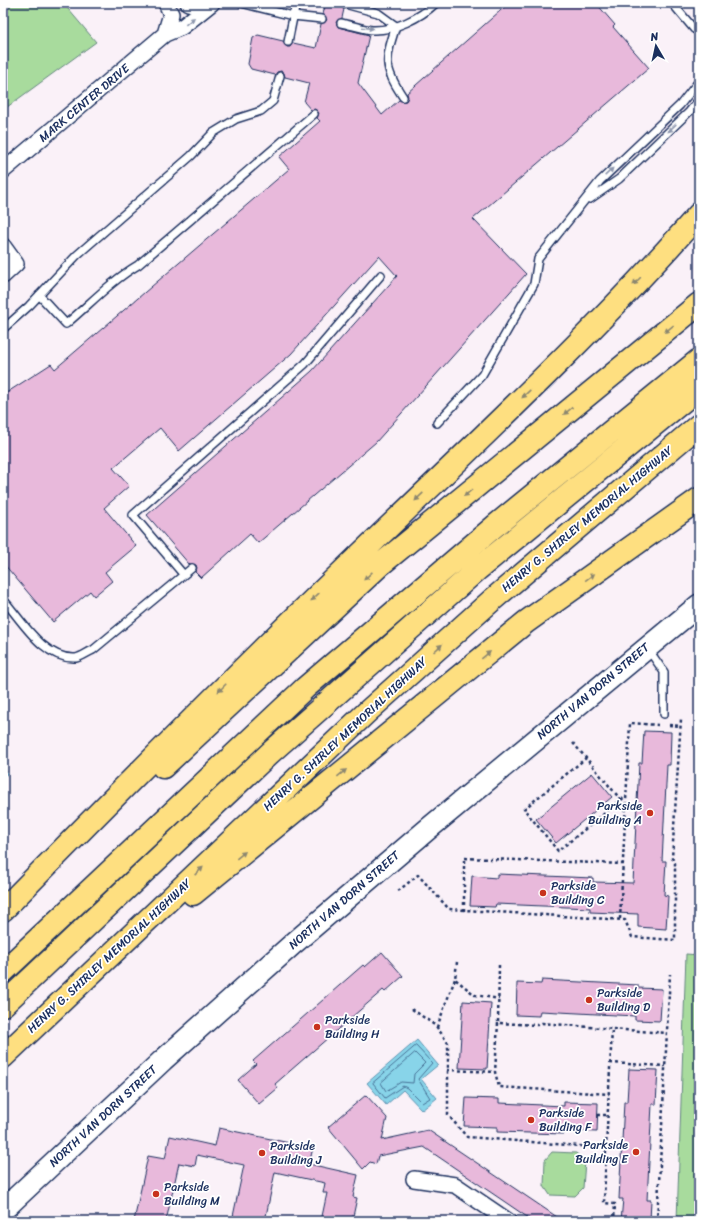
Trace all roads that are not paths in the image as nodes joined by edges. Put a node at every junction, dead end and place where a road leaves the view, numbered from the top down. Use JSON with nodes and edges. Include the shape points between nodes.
{"nodes":[{"id":1,"x":166,"y":3,"type":"edge"},
{"id":2,"x":188,"y":3,"type":"edge"},
{"id":3,"x":208,"y":3,"type":"edge"},
{"id":4,"x":212,"y":3,"type":"edge"},
{"id":5,"x":241,"y":3,"type":"edge"},
{"id":6,"x":296,"y":3,"type":"edge"},
{"id":7,"x":436,"y":3,"type":"edge"},
{"id":8,"x":672,"y":3,"type":"edge"},
{"id":9,"x":346,"y":4,"type":"dead end"},
{"id":10,"x":293,"y":16,"type":"junction"},
{"id":11,"x":322,"y":19,"type":"dead end"},
{"id":12,"x":341,"y":23,"type":"dead end"},
{"id":13,"x":396,"y":26,"type":"junction"},
{"id":14,"x":699,"y":32,"type":"edge"},
{"id":15,"x":165,"y":34,"type":"junction"},
{"id":16,"x":288,"y":42,"type":"dead end"},
{"id":17,"x":280,"y":76,"type":"dead end"},
{"id":18,"x":699,"y":81,"type":"edge"},
{"id":19,"x":403,"y":97,"type":"dead end"},
{"id":20,"x":699,"y":100,"type":"edge"},
{"id":21,"x":314,"y":114,"type":"dead end"},
{"id":22,"x":3,"y":171,"type":"edge"},
{"id":23,"x":585,"y":202,"type":"junction"},
{"id":24,"x":699,"y":214,"type":"edge"},
{"id":25,"x":699,"y":224,"type":"edge"},
{"id":26,"x":3,"y":246,"type":"edge"},
{"id":27,"x":664,"y":254,"type":"junction"},
{"id":28,"x":381,"y":275,"type":"dead end"},
{"id":29,"x":3,"y":276,"type":"edge"},
{"id":30,"x":39,"y":295,"type":"junction"},
{"id":31,"x":699,"y":304,"type":"edge"},
{"id":32,"x":3,"y":329,"type":"edge"},
{"id":33,"x":699,"y":360,"type":"edge"},
{"id":34,"x":699,"y":388,"type":"edge"},
{"id":35,"x":437,"y":423,"type":"dead end"},
{"id":36,"x":699,"y":425,"type":"edge"},
{"id":37,"x":699,"y":499,"type":"edge"},
{"id":38,"x":192,"y":568,"type":"dead end"},
{"id":39,"x":183,"y":574,"type":"junction"},
{"id":40,"x":3,"y":599,"type":"edge"},
{"id":41,"x":699,"y":605,"type":"edge"},
{"id":42,"x":646,"y":647,"type":"junction"},
{"id":43,"x":664,"y":714,"type":"dead end"},
{"id":44,"x":3,"y":910,"type":"edge"},
{"id":45,"x":3,"y":917,"type":"edge"},
{"id":46,"x":3,"y":972,"type":"edge"},
{"id":47,"x":3,"y":1005,"type":"edge"},
{"id":48,"x":48,"y":1012,"type":"junction"},
{"id":49,"x":3,"y":1057,"type":"edge"},
{"id":50,"x":414,"y":1179,"type":"dead end"},
{"id":51,"x":3,"y":1210,"type":"edge"},
{"id":52,"x":508,"y":1221,"type":"edge"}],
"edges":[{"from":1,"to":15,"type":"street","via":[[171,14]]},
{"from":2,"to":3,"type":"street"},
{"from":15,"to":4,"type":"street","name":"MARK CENTER DRIVE","one_way":true,"via":[[182,27]]},
{"from":5,"to":10,"type":"lane"},
{"from":6,"to":10,"type":"lane"},
{"from":7,"to":13,"type":"lane","via":[[426,12]]},
{"from":8,"to":14,"type":"lane"},
{"from":9,"to":13,"type":"lane","via":[[378,13]]},
{"from":10,"to":11,"type":"lane"},
{"from":10,"to":16,"type":"lane"},
{"from":12,"to":13,"type":"lane","one_way":true,"via":[[372,30]]},
{"from":13,"to":19,"type":"lane","via":[[387,63],[391,79]]},
{"from":15,"to":22,"type":"street","name":"MARK CENTER DRIVE"},
{"from":17,"to":30,"type":"lane","via":[[273,101],[261,111],[236,119],[213,132],[191,156],[78,255]]},
{"from":23,"to":18,"type":"lane","one_way":true,"via":[[600,181],[680,105]]},
{"from":20,"to":23,"type":"lane","one_way":true,"via":[[619,179]]},
{"from":21,"to":30,"type":"lane","via":[[138,265],[108,285],[94,301],[66,324]]},
{"from":23,"to":35,"type":"lane","via":[[538,259],[534,284],[482,375]]},
{"from":24,"to":27,"type":"highway"},
{"from":25,"to":27,"type":"highway"},
{"from":26,"to":29,"type":"street","via":[[16,264]]},
{"from":27,"to":44,"type":"highway","one_way":true,"via":[[534,387],[221,688]]},
{"from":28,"to":39,"type":"lane","via":[[305,364],[133,515]]},
{"from":30,"to":32,"type":"lane"},
{"from":31,"to":45,"type":"highway","one_way":true,"via":[[380,565]]},
{"from":33,"to":46,"type":"highway","via":[[496,526],[305,688]]},
{"from":34,"to":47,"type":"highway","via":[[478,570],[270,753]]},
{"from":48,"to":36,"type":"highway","name":"HENRY G. SHIRLEY MEMORIAL HIGHWAY","one_way":true,"via":[[362,717],[479,611]]},
{"from":48,"to":37,"type":"highway","one_way":true,"via":[[526,622]]},
{"from":38,"to":39,"type":"lane"},
{"from":39,"to":40,"type":"lane","via":[[93,650],[77,658],[60,656],[44,648]]},
{"from":41,"to":42,"type":"main road","name":"NORTH VAN DORN STREET"},
{"from":42,"to":43,"type":"lane","via":[[664,672]]},
{"from":42,"to":51,"type":"main road","name":"NORTH VAN DORN STREET","via":[[294,943],[163,1060]]},
{"from":48,"to":49,"type":"highway","name":"HENRY G. SHIRLEY MEMORIAL HIGHWAY"},
{"from":50,"to":52,"type":"street","via":[[455,1185]]}]}
